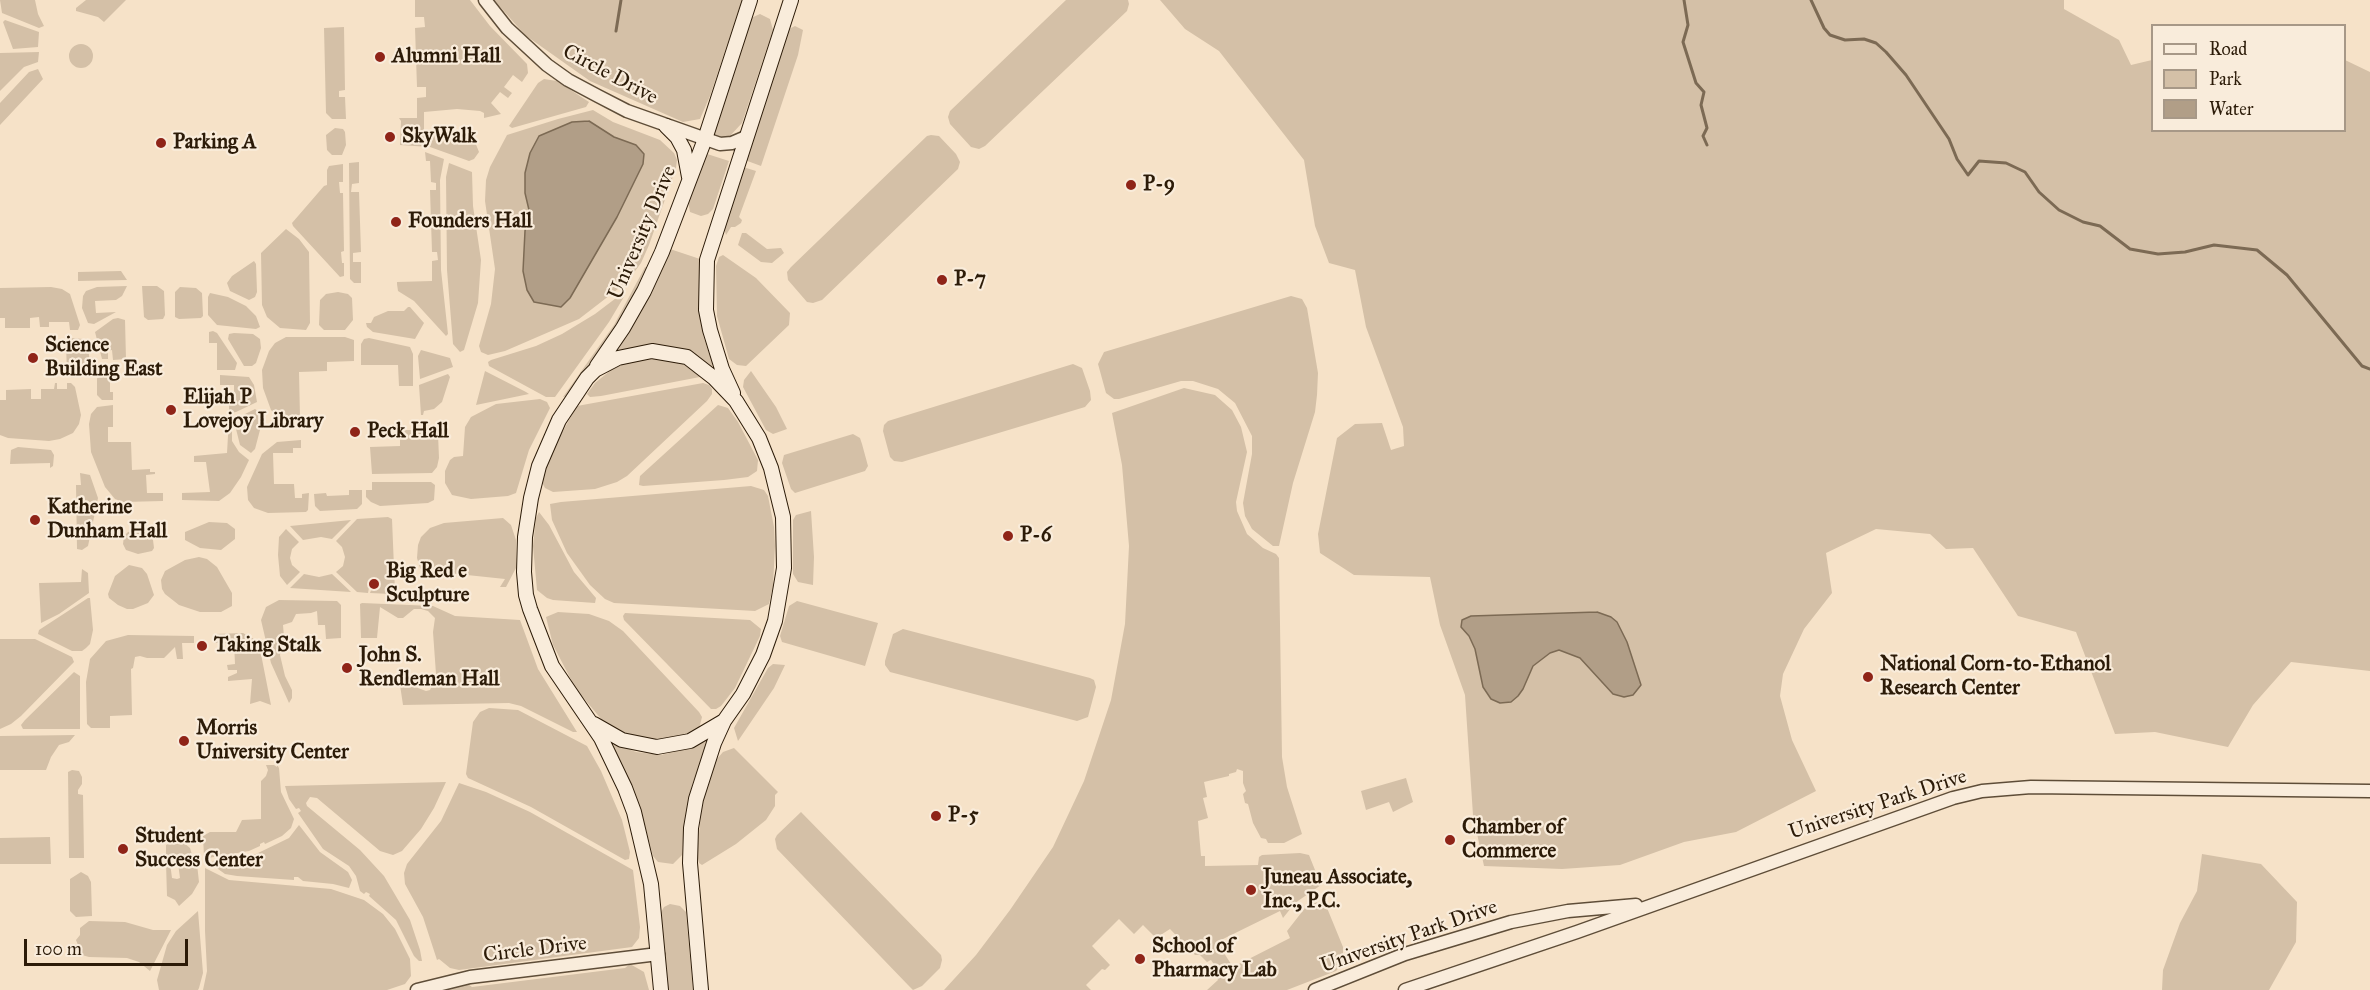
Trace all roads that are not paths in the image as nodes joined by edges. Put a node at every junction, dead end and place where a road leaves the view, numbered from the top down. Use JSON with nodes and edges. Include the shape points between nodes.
{"nodes":[{"id":1,"x":485,"y":0,"type":"edge"},
{"id":2,"x":750,"y":0,"type":"edge"},
{"id":3,"x":791,"y":0,"type":"edge"},
{"id":4,"x":666,"y":126,"type":"junction"},
{"id":5,"x":746,"y":136,"type":"junction"},
{"id":6,"x":705,"y":139,"type":"junction"},
{"id":7,"x":690,"y":179,"type":"junction"},
{"id":8,"x":595,"y":370,"type":"junction"},
{"id":9,"x":736,"y":400,"type":"junction"},
{"id":10,"x":724,"y":721,"type":"junction"},
{"id":11,"x":591,"y":722,"type":"junction"},
{"id":12,"x":2370,"y":785,"type":"edge"},
{"id":13,"x":2333,"y":790,"type":"junction"},
{"id":14,"x":2370,"y":791,"type":"edge"},
{"id":15,"x":1658,"y":902,"type":"junction"},
{"id":16,"x":658,"y":954,"type":"junction"},
{"id":17,"x":417,"y":990,"type":"edge"},
{"id":18,"x":661,"y":990,"type":"edge"},
{"id":19,"x":701,"y":990,"type":"edge"},
{"id":20,"x":1315,"y":990,"type":"edge"},
{"id":21,"x":1405,"y":990,"type":"edge"}],
"edges":[{"from":1,"to":4,"type":"street","name":"Circle Drive","via":[[525,46],[568,80]]},
{"from":2,"to":6,"type":"main road","name":"University Drive"},
{"from":3,"to":5,"type":"main road","name":"University Drive"},
{"from":4,"to":6,"type":"street","name":"Circle Drive"},
{"from":4,"to":7,"type":"main road","via":[[684,150]]},
{"from":5,"to":6,"type":"street","name":"Circle Drive","via":[[720,144]]},
{"from":5,"to":9,"type":"main road","name":"University Drive","via":[[707,260],[705,282],[710,330]]},
{"from":6,"to":7,"type":"main road","name":"University Drive"},
{"from":7,"to":8,"type":"main road","name":"University Drive","via":[[644,291]]},
{"from":8,"to":9,"type":"main road","name":"University Drive","via":[[635,353],[670,353],[699,365]]},
{"from":8,"to":11,"type":"main road","name":"University Drive","via":[[559,420],[539,466],[528,510],[524,572],[530,609],[552,666]]},
{"from":9,"to":10,"type":"main road","name":"University Drive","via":[[759,438],[771,468],[783,517],[784,568],[767,648]]},
{"from":10,"to":11,"type":"main road","name":"University Drive","via":[[690,741],[657,747],[622,740]]},
{"from":10,"to":19,"type":"main road","name":"University Drive","via":[[696,799],[690,852]]},
{"from":11,"to":16,"type":"main road","name":"University Drive","via":[[616,767],[634,812],[651,884]]},
{"from":12,"to":13,"type":"street","name":"University Park Drive"},
{"from":13,"to":14,"type":"street","name":"University Park Drive"},
{"from":13,"to":15,"type":"street","name":"University Park Drive","via":[[2031,787],[1983,791],[1953,798]]},
{"from":15,"to":20,"type":"street","name":"University Park Drive","via":[[1568,911],[1511,922],[1405,954]]},
{"from":15,"to":21,"type":"street","name":"University Park Drive"},
{"from":16,"to":17,"type":"street","name":"Circle Drive","via":[[470,977]]},
{"from":16,"to":18,"type":"main road","name":"University Drive"}]}
